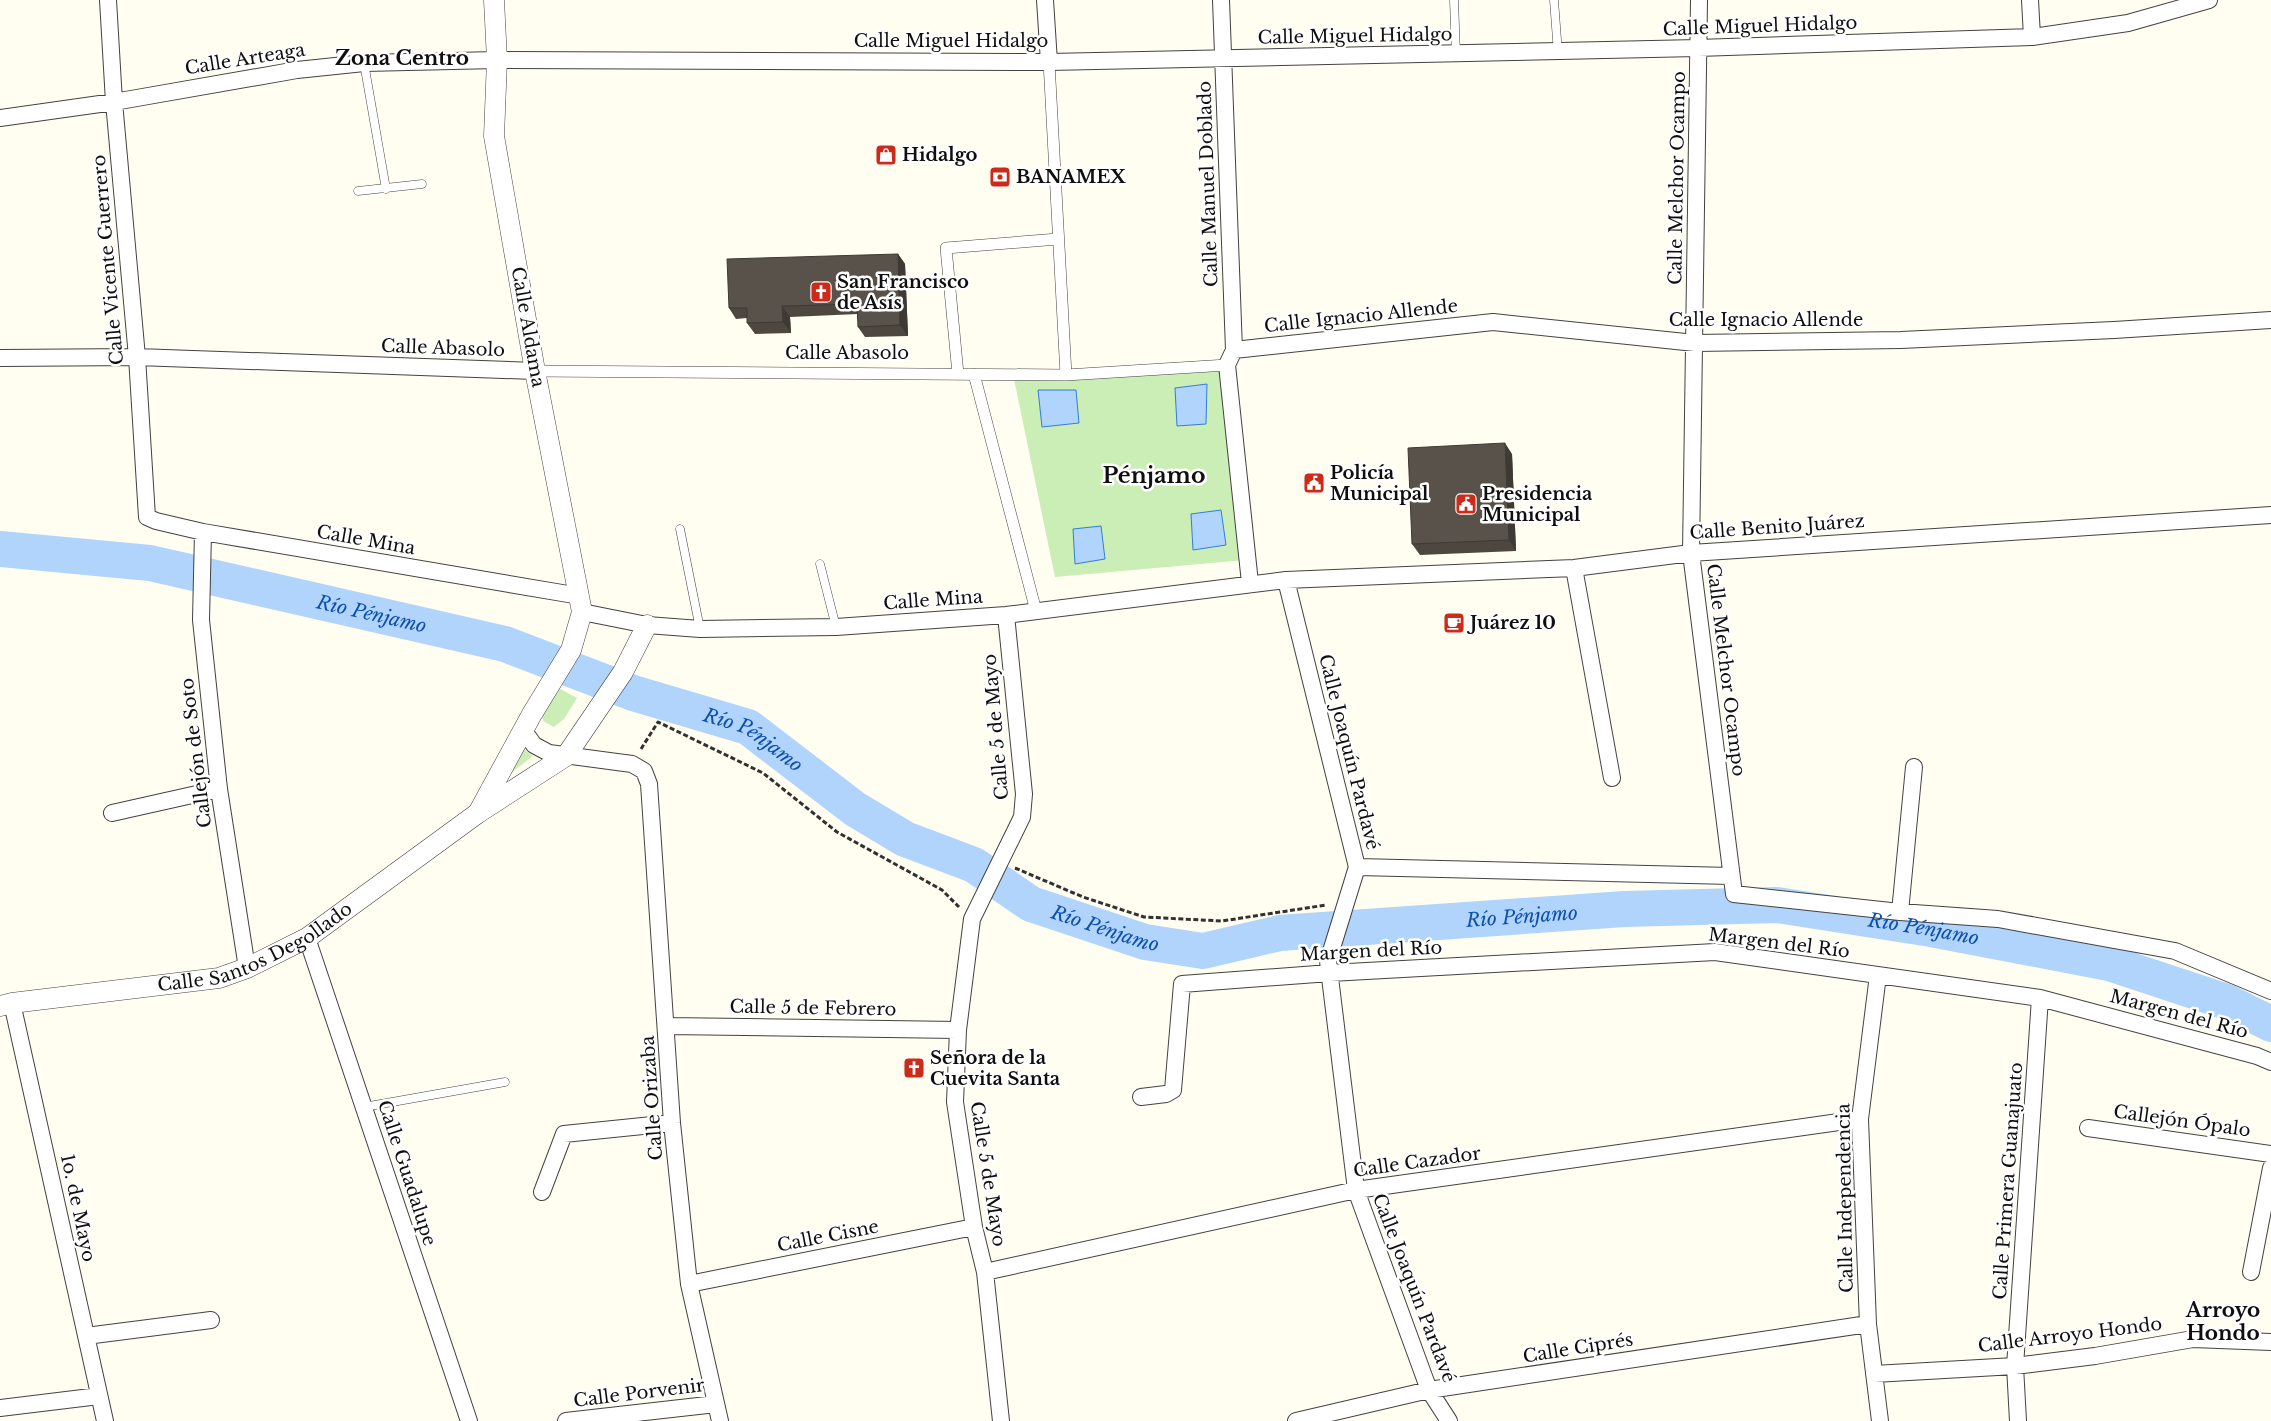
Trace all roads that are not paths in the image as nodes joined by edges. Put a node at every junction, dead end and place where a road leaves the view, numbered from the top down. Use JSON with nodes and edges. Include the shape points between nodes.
{"nodes":[{"id":1,"x":108,"y":0,"type":"edge"},
{"id":2,"x":494,"y":0,"type":"edge"},
{"id":3,"x":1045,"y":0,"type":"edge"},
{"id":4,"x":1221,"y":0,"type":"edge"},
{"id":5,"x":1454,"y":0,"type":"edge"},
{"id":6,"x":1554,"y":0,"type":"edge"},
{"id":7,"x":1699,"y":0,"type":"edge"},
{"id":8,"x":2030,"y":0,"type":"edge"},
{"id":9,"x":2209,"y":0,"type":"edge"},
{"id":10,"x":2032,"y":37,"type":"junction"},
{"id":11,"x":1698,"y":48,"type":"junction"},
{"id":12,"x":1558,"y":53,"type":"junction"},
{"id":13,"x":1456,"y":54,"type":"junction"},
{"id":14,"x":1224,"y":58,"type":"junction"},
{"id":15,"x":497,"y":60,"type":"junction"},
{"id":16,"x":1049,"y":62,"type":"junction"},
{"id":17,"x":364,"y":63,"type":"junction"},
{"id":18,"x":114,"y":102,"type":"junction"},
{"id":19,"x":0,"y":118,"type":"edge"},
{"id":20,"x":422,"y":184,"type":"dead end"},
{"id":21,"x":386,"y":189,"type":"junction"},
{"id":22,"x":358,"y":191,"type":"dead end"},
{"id":23,"x":1058,"y":240,"type":"junction"},
{"id":24,"x":2271,"y":320,"type":"edge"},
{"id":25,"x":1695,"y":343,"type":"junction"},
{"id":26,"x":137,"y":357,"type":"junction"},
{"id":27,"x":0,"y":358,"type":"edge"},
{"id":28,"x":1230,"y":358,"type":"junction"},
{"id":29,"x":535,"y":371,"type":"junction"},
{"id":30,"x":958,"y":374,"type":"junction"},
{"id":31,"x":974,"y":374,"type":"junction"},
{"id":32,"x":1066,"y":374,"type":"junction"},
{"id":33,"x":2271,"y":515,"type":"edge"},
{"id":34,"x":147,"y":517,"type":"joint"},
{"id":35,"x":680,"y":529,"type":"dead end"},
{"id":36,"x":203,"y":532,"type":"junction"},
{"id":37,"x":1691,"y":553,"type":"junction"},
{"id":38,"x":820,"y":564,"type":"dead end"},
{"id":39,"x":1574,"y":568,"type":"junction"},
{"id":40,"x":1286,"y":580,"type":"junction"},
{"id":41,"x":1250,"y":583,"type":"junction"},
{"id":42,"x":581,"y":604,"type":"junction"},
{"id":43,"x":1036,"y":611,"type":"junction"},
{"id":44,"x":1006,"y":615,"type":"junction"},
{"id":45,"x":647,"y":625,"type":"junction"},
{"id":46,"x":836,"y":627,"type":"junction"},
{"id":47,"x":700,"y":629,"type":"junction"},
{"id":48,"x":571,"y":650,"type":"joint"},
{"id":49,"x":524,"y":732,"type":"junction"},
{"id":50,"x":566,"y":756,"type":"junction"},
{"id":51,"x":1914,"y":767,"type":"dead end"},
{"id":52,"x":1612,"y":778,"type":"dead end"},
{"id":53,"x":218,"y":789,"type":"junction"},
{"id":54,"x":112,"y":813,"type":"dead end"},
{"id":55,"x":478,"y":813,"type":"junction"},
{"id":56,"x":1357,"y":868,"type":"junction"},
{"id":57,"x":1731,"y":876,"type":"junction"},
{"id":58,"x":1900,"y":912,"type":"junction"},
{"id":59,"x":307,"y":938,"type":"junction"},
{"id":60,"x":1329,"y":967,"type":"junction"},
{"id":61,"x":248,"y":968,"type":"junction"},
{"id":62,"x":1878,"y":975,"type":"junction"},
{"id":63,"x":2271,"y":991,"type":"edge"},
{"id":64,"x":2040,"y":998,"type":"junction"},
{"id":65,"x":6,"y":1004,"type":"edge"},
{"id":66,"x":667,"y":1026,"type":"junction"},
{"id":67,"x":958,"y":1030,"type":"junction"},
{"id":68,"x":2271,"y":1062,"type":"edge"},
{"id":69,"x":505,"y":1082,"type":"dead end"},
{"id":70,"x":1142,"y":1097,"type":"dead end"},
{"id":71,"x":364,"y":1107,"type":"junction"},
{"id":72,"x":1860,"y":1119,"type":"junction"},
{"id":73,"x":672,"y":1123,"type":"junction"},
{"id":74,"x":2088,"y":1128,"type":"dead end"},
{"id":75,"x":2271,"y":1154,"type":"edge"},
{"id":76,"x":2271,"y":1168,"type":"edge"},
{"id":77,"x":1356,"y":1190,"type":"junction"},
{"id":78,"x":542,"y":1192,"type":"dead end"},
{"id":79,"x":974,"y":1227,"type":"junction"},
{"id":80,"x":985,"y":1272,"type":"junction"},
{"id":81,"x":2251,"y":1272,"type":"dead end"},
{"id":82,"x":690,"y":1284,"type":"junction"},
{"id":83,"x":211,"y":1320,"type":"dead end"},
{"id":84,"x":1868,"y":1324,"type":"junction"},
{"id":85,"x":86,"y":1336,"type":"junction"},
{"id":86,"x":2271,"y":1342,"type":"edge"},
{"id":87,"x":2015,"y":1366,"type":"junction"},
{"id":88,"x":1874,"y":1374,"type":"junction"},
{"id":89,"x":1430,"y":1390,"type":"junction"},
{"id":90,"x":99,"y":1396,"type":"junction"},
{"id":91,"x":716,"y":1404,"type":"junction"},
{"id":92,"x":0,"y":1408,"type":"edge"},
{"id":93,"x":105,"y":1421,"type":"edge"},
{"id":94,"x":469,"y":1421,"type":"edge"},
{"id":95,"x":566,"y":1421,"type":"edge"},
{"id":96,"x":720,"y":1421,"type":"edge"},
{"id":97,"x":1001,"y":1421,"type":"edge"},
{"id":98,"x":1296,"y":1421,"type":"edge"},
{"id":99,"x":1449,"y":1421,"type":"edge"},
{"id":100,"x":1880,"y":1421,"type":"edge"},
{"id":101,"x":2018,"y":1421,"type":"edge"}],
"edges":[{"from":1,"to":18,"type":"street","name":"Calle Vicente Guerrero"},
{"from":2,"to":15,"type":"street","name":"Calle Aldama"},
{"from":3,"to":16,"type":"street"},
{"from":4,"to":14,"type":"street","name":"Calle Manuel Doblado"},
{"from":5,"to":13,"type":"lane"},
{"from":6,"to":12,"type":"lane"},
{"from":7,"to":11,"type":"street","name":"Calle Melchor Ocampo"},
{"from":8,"to":10,"type":"street"},
{"from":9,"to":10,"type":"street","name":"Calle Miguel Hidalgo","via":[[2128,23]]},
{"from":10,"to":11,"type":"street","name":"Calle Miguel Hidalgo"},
{"from":11,"to":12,"type":"street","name":"Calle Miguel Hidalgo"},
{"from":11,"to":25,"type":"street","name":"Calle Melchor Ocampo"},
{"from":12,"to":13,"type":"street","name":"Calle Miguel Hidalgo"},
{"from":13,"to":14,"type":"street","name":"Calle Miguel Hidalgo"},
{"from":14,"to":16,"type":"street","name":"Calle Miguel Hidalgo"},
{"from":14,"to":28,"type":"street","name":"Calle Manuel Doblado"},
{"from":15,"to":16,"type":"street","name":"Calle Miguel Hidalgo"},
{"from":15,"to":17,"type":"street","name":"Calle Arteaga"},
{"from":15,"to":29,"type":"street","name":"Calle Aldama","via":[[494,136]]},
{"from":16,"to":23,"type":"street"},
{"from":17,"to":18,"type":"street","name":"Calle Arteaga","via":[[298,70]]},
{"from":17,"to":21,"type":"lane"},
{"from":18,"to":19,"type":"street","name":"Calle Arteaga"},
{"from":18,"to":26,"type":"street","name":"Calle Vicente Guerrero"},
{"from":20,"to":21,"type":"lane"},
{"from":21,"to":22,"type":"lane"},
{"from":23,"to":30,"type":"street","via":[[946,248]]},
{"from":23,"to":32,"type":"street"},
{"from":24,"to":25,"type":"street","name":"Calle Ignacio Allende","via":[[1911,340]]},
{"from":25,"to":28,"type":"street","name":"Calle Ignacio Allende","via":[[1493,322]]},
{"from":25,"to":37,"type":"street","name":"Calle Melchor Ocampo"},
{"from":26,"to":27,"type":"street","name":"Calle Abasolo"},
{"from":26,"to":29,"type":"street","name":"Calle Abasolo"},
{"from":26,"to":34,"type":"street","name":"Calle Vicente Guerrero"},
{"from":28,"to":32,"type":"street","name":"Calle Abasolo"},
{"from":28,"to":41,"type":"street","name":"Calle Manuel Doblado"},
{"from":29,"to":30,"type":"street","name":"Calle Abasolo"},
{"from":29,"to":42,"type":"street","name":"Calle Aldama"},
{"from":30,"to":31,"type":"street","name":"Calle Abasolo"},
{"from":31,"to":32,"type":"street","name":"Calle Abasolo"},
{"from":31,"to":43,"type":"street"},
{"from":33,"to":37,"type":"street","name":"Calle Benito Juárez"},
{"from":34,"to":36,"type":"street","name":"Calle Mina"},
{"from":35,"to":47,"type":"lane"},
{"from":36,"to":42,"type":"street","name":"Calle Mina"},
{"from":36,"to":53,"type":"street","name":"Callejón de Soto","via":[[202,620]]},
{"from":37,"to":39,"type":"street","name":"Calle Benito Juárez"},
{"from":37,"to":57,"type":"street","name":"Calle Melchor Ocampo"},
{"from":38,"to":46,"type":"lane"},
{"from":39,"to":40,"type":"street","name":"Calle Benito Juárez"},
{"from":39,"to":52,"type":"street"},
{"from":40,"to":41,"type":"street","name":"Calle Mina"},
{"from":40,"to":56,"type":"street","name":"Calle Joaquín Pardavé"},
{"from":41,"to":43,"type":"street","name":"Calle Mina"},
{"from":42,"to":45,"type":"street","name":"Calle Mina"},
{"from":42,"to":48,"type":"street","name":"Calle Aldama"},
{"from":43,"to":44,"type":"street","name":"Calle Mina"},
{"from":44,"to":46,"type":"street","name":"Calle Mina"},
{"from":44,"to":67,"type":"street","name":"Calle 5 de Mayo","via":[[1024,794],[1022,817],[972,919]]},
{"from":45,"to":47,"type":"street","name":"Calle Mina"},
{"from":45,"to":50,"type":"street","name":"Calle Santos Degollado","via":[[623,672]]},
{"from":46,"to":47,"type":"street","name":"Calle Mina"},
{"from":48,"to":49,"type":"street","name":"Calle Santos Degollado"},
{"from":49,"to":50,"type":"street","via":[[534,745],[549,753]]},
{"from":49,"to":55,"type":"street","name":"Calle Santos Degollado"},
{"from":50,"to":55,"type":"street","name":"Calle Santos Degollado"},
{"from":50,"to":66,"type":"street","name":"Calle Orizaba","via":[[638,767],[649,784]]},
{"from":51,"to":58,"type":"street"},
{"from":53,"to":54,"type":"street"},
{"from":53,"to":61,"type":"street","name":"Callejón de Soto"},
{"from":55,"to":59,"type":"street","name":"Calle Santos Degollado"},
{"from":56,"to":57,"type":"street"},
{"from":56,"to":60,"type":"street","name":"Calle Joaquín Pardavé","via":[[1340,917]]},
{"from":57,"to":58,"type":"street","name":"Calle Melchor Ocampo","via":[[1734,894]]},
{"from":58,"to":63,"type":"street","via":[[1998,919],[2175,951]]},
{"from":59,"to":61,"type":"street","name":"Calle Santos Degollado"},
{"from":59,"to":71,"type":"street","name":"Calle Guadalupe"},
{"from":60,"to":62,"type":"street","name":"Margen del Río","via":[[1716,952]]},
{"from":60,"to":70,"type":"street","name":"Margen del Río","via":[[1182,984],[1173,1090]]},
{"from":60,"to":77,"type":"street","name":"Calle Joaquín Pardavé"},
{"from":61,"to":65,"type":"street","name":"Calle Santos Degollado","via":[[219,978]]},
{"from":62,"to":64,"type":"street","name":"Margen del Río"},
{"from":62,"to":72,"type":"street","name":"Calle Independencia"},
{"from":64,"to":68,"type":"street","name":"Margen del Río"},
{"from":64,"to":87,"type":"street","name":"Calle Primera Guanajuato"},
{"from":65,"to":85,"type":"street","name":"1o. de Mayo"},
{"from":66,"to":67,"type":"street","name":"Calle 5 de Febrero"},
{"from":66,"to":73,"type":"street","name":"Calle Orizaba"},
{"from":67,"to":79,"type":"street","name":"Calle 5 de Mayo","via":[[955,1102]]},
{"from":69,"to":71,"type":"lane"},
{"from":71,"to":94,"type":"street","name":"Calle Guadalupe"},
{"from":72,"to":77,"type":"street","name":"Calle Cazador"},
{"from":72,"to":84,"type":"street","name":"Calle Independencia"},
{"from":73,"to":78,"type":"street","via":[[564,1134]]},
{"from":73,"to":82,"type":"street","name":"Calle Orizaba"},
{"from":74,"to":75,"type":"street","name":"Callejón Ópalo"},
{"from":76,"to":81,"type":"street"},
{"from":77,"to":80,"type":"street","name":"Calle Cazador"},
{"from":77,"to":89,"type":"street","name":"Calle Joaquín Pardavé"},
{"from":79,"to":80,"type":"street","name":"Calle 5 de Mayo"},
{"from":79,"to":82,"type":"street","name":"Calle Cisne"},
{"from":80,"to":97,"type":"street","name":"Calle 5 de Mayo"},
{"from":82,"to":91,"type":"street","name":"Calle Orizaba"},
{"from":83,"to":85,"type":"street"},
{"from":84,"to":88,"type":"street","name":"Calle Independencia"},
{"from":84,"to":89,"type":"street","name":"Calle Ciprés"},
{"from":85,"to":90,"type":"street","name":"1o. de Mayo"},
{"from":86,"to":87,"type":"street","name":"Calle Arroyo Hondo","via":[[2193,1339]]},
{"from":87,"to":88,"type":"street","name":"Calle Arroyo Hondo"},
{"from":87,"to":101,"type":"street","name":"Calle Primera Guanajuato"},
{"from":88,"to":100,"type":"street","name":"Calle Independencia"},
{"from":89,"to":98,"type":"street","name":"Calle Ciprés"},
{"from":89,"to":99,"type":"street","name":"Calle Joaquín Pardavé"},
{"from":90,"to":92,"type":"street"},
{"from":90,"to":93,"type":"street","name":"1o. de Mayo"},
{"from":91,"to":95,"type":"street","name":"Calle Porvenir"},
{"from":91,"to":96,"type":"street","name":"Calle Orizaba"}]}
